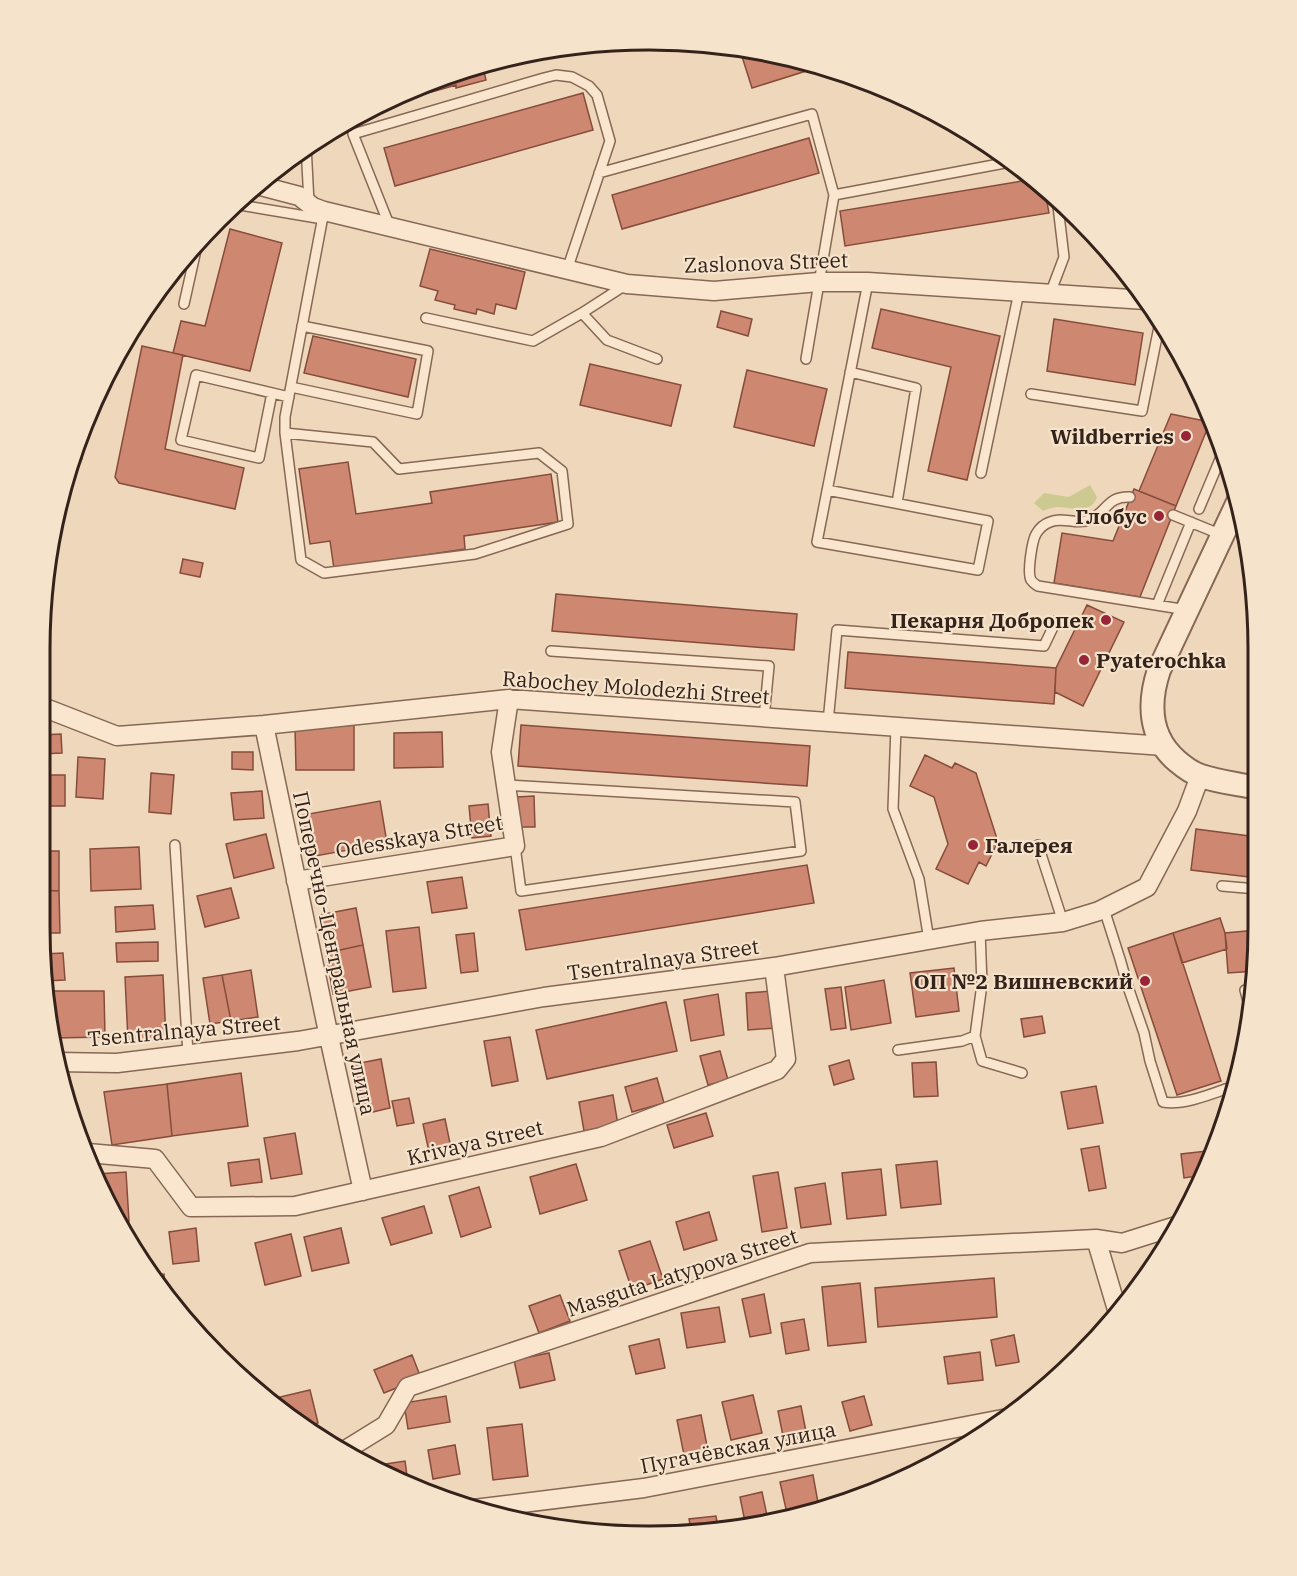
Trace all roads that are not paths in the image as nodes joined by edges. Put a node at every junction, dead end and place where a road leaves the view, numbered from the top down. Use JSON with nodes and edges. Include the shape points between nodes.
{"nodes":[{"id":1,"x":308,"y":156,"type":"edge"},
{"id":2,"x":1000,"y":164,"type":"edge"},
{"id":3,"x":599,"y":173,"type":"junction"},
{"id":4,"x":267,"y":187,"type":"edge"},
{"id":5,"x":834,"y":195,"type":"junction"},
{"id":6,"x":246,"y":205,"type":"edge"},
{"id":7,"x":319,"y":211,"type":"junction"},
{"id":8,"x":1059,"y":213,"type":"edge"},
{"id":9,"x":390,"y":227,"type":"junction"},
{"id":10,"x":194,"y":259,"type":"edge"},
{"id":11,"x":567,"y":270,"type":"junction"},
{"id":12,"x":819,"y":282,"type":"junction"},
{"id":13,"x":868,"y":282,"type":"junction"},
{"id":14,"x":627,"y":284,"type":"junction"},
{"id":15,"x":1019,"y":292,"type":"junction"},
{"id":16,"x":1050,"y":294,"type":"junction"},
{"id":17,"x":1135,"y":299,"type":"edge"},
{"id":18,"x":184,"y":304,"type":"dead end"},
{"id":19,"x":582,"y":313,"type":"junction"},
{"id":20,"x":426,"y":318,"type":"dead end"},
{"id":21,"x":302,"y":326,"type":"junction"},
{"id":22,"x":1158,"y":334,"type":"edge"},
{"id":23,"x":657,"y":359,"type":"dead end"},
{"id":24,"x":806,"y":359,"type":"dead end"},
{"id":25,"x":850,"y":372,"type":"junction"},
{"id":26,"x":290,"y":392,"type":"junction"},
{"id":27,"x":272,"y":393,"type":"junction"},
{"id":28,"x":1031,"y":394,"type":"dead end"},
{"id":29,"x":285,"y":433,"type":"junction"},
{"id":30,"x":1218,"y":464,"type":"edge"},
{"id":31,"x":981,"y":473,"type":"dead end"},
{"id":32,"x":827,"y":490,"type":"junction"},
{"id":33,"x":1130,"y":497,"type":"dead end"},
{"id":34,"x":897,"y":503,"type":"junction"},
{"id":35,"x":1200,"y":509,"type":"dead end"},
{"id":36,"x":1232,"y":514,"type":"edge"},
{"id":37,"x":1173,"y":515,"type":"dead end"},
{"id":38,"x":1191,"y":522,"type":"junction"},
{"id":39,"x":1222,"y":535,"type":"junction"},
{"id":40,"x":1157,"y":605,"type":"junction"},
{"id":41,"x":1187,"y":610,"type":"junction"},
{"id":42,"x":1056,"y":621,"type":"dead end"},
{"id":43,"x":551,"y":651,"type":"dead end"},
{"id":44,"x":509,"y":699,"type":"junction"},
{"id":45,"x":50,"y":710,"type":"edge"},
{"id":46,"x":764,"y":718,"type":"junction"},
{"id":47,"x":828,"y":722,"type":"junction"},
{"id":48,"x":264,"y":725,"type":"junction"},
{"id":49,"x":896,"y":728,"type":"junction"},
{"id":50,"x":1164,"y":746,"type":"junction"},
{"id":51,"x":1200,"y":776,"type":"junction"},
{"id":52,"x":506,"y":785,"type":"junction"},
{"id":53,"x":1247,"y":786,"type":"edge"},
{"id":54,"x":175,"y":845,"type":"dead end"},
{"id":55,"x":1038,"y":845,"type":"dead end"},
{"id":56,"x":515,"y":846,"type":"junction"},
{"id":57,"x":296,"y":881,"type":"junction"},
{"id":58,"x":1222,"y":885,"type":"dead end"},
{"id":59,"x":1247,"y":888,"type":"edge"},
{"id":60,"x":1104,"y":909,"type":"junction"},
{"id":61,"x":1063,"y":922,"type":"junction"},
{"id":62,"x":981,"y":931,"type":"junction"},
{"id":63,"x":928,"y":940,"type":"junction"},
{"id":64,"x":774,"y":967,"type":"junction"},
{"id":65,"x":975,"y":1036,"type":"junction"},
{"id":66,"x":329,"y":1037,"type":"junction"},
{"id":67,"x":898,"y":1050,"type":"dead end"},
{"id":68,"x":188,"y":1054,"type":"junction"},
{"id":69,"x":65,"y":1062,"type":"edge"},
{"id":70,"x":1022,"y":1073,"type":"dead end"},
{"id":71,"x":1225,"y":1089,"type":"edge"},
{"id":72,"x":94,"y":1154,"type":"edge"},
{"id":73,"x":363,"y":1191,"type":"junction"},
{"id":74,"x":1166,"y":1229,"type":"edge"},
{"id":75,"x":1096,"y":1239,"type":"junction"},
{"id":76,"x":1115,"y":1303,"type":"edge"},
{"id":77,"x":985,"y":1423,"type":"edge"},
{"id":78,"x":351,"y":1447,"type":"edge"},
{"id":79,"x":495,"y":1506,"type":"edge"}],
"edges":[{"from":1,"to":7,"type":"lane"},
{"from":2,"to":5,"type":"lane"},
{"from":3,"to":5,"type":"lane","via":[[812,114]]},
{"from":3,"to":9,"type":"lane","via":[[610,141],[597,95],[572,77],[544,78],[353,134]]},
{"from":3,"to":11,"type":"lane"},
{"from":4,"to":7,"type":"street","name":"Zaslonova Street","via":[[303,198]]},
{"from":5,"to":12,"type":"lane"},
{"from":6,"to":7,"type":"lane"},
{"from":7,"to":9,"type":"street","name":"Zaslonova Street"},
{"from":7,"to":21,"type":"lane"},
{"from":8,"to":16,"type":"lane","via":[[1064,257]]},
{"from":9,"to":11,"type":"street","name":"Zaslonova Street"},
{"from":10,"to":18,"type":"lane"},
{"from":11,"to":14,"type":"street","name":"Zaslonova Street"},
{"from":12,"to":13,"type":"street","name":"Zaslonova Street"},
{"from":12,"to":14,"type":"street","name":"Zaslonova Street","via":[[714,291]]},
{"from":12,"to":24,"type":"lane"},
{"from":13,"to":15,"type":"street","name":"Zaslonova Street"},
{"from":13,"to":25,"type":"lane"},
{"from":14,"to":19,"type":"lane"},
{"from":15,"to":16,"type":"street","name":"Zaslonova Street"},
{"from":15,"to":31,"type":"lane"},
{"from":16,"to":17,"type":"street","name":"Zaslonova Street"},
{"from":19,"to":20,"type":"lane","via":[[532,341]]},
{"from":19,"to":23,"type":"lane","via":[[608,340]]},
{"from":21,"to":26,"type":"lane"},
{"from":21,"to":26,"type":"lane","via":[[428,351],[417,414]]},
{"from":22,"to":28,"type":"lane","via":[[1142,411]]},
{"from":25,"to":32,"type":"lane"},
{"from":25,"to":34,"type":"lane","via":[[916,388]]},
{"from":26,"to":27,"type":"lane"},
{"from":26,"to":29,"type":"lane"},
{"from":27,"to":27,"type":"lane","via":[[196,375],[180,440],[259,458]]},
{"from":29,"to":29,"type":"lane","via":[[372,442],[399,469],[539,453],[562,471],[568,524],[476,554],[324,573],[301,560]]},
{"from":30,"to":35,"type":"lane"},
{"from":32,"to":34,"type":"lane"},
{"from":32,"to":34,"type":"lane","via":[[817,542],[978,570],[988,521]]},
{"from":33,"to":40,"type":"lane","via":[[1112,501],[1088,521],[1059,520],[1044,525],[1035,536],[1030,576],[1038,586]]},
{"from":36,"to":39,"type":"street"},
{"from":37,"to":38,"type":"lane"},
{"from":38,"to":39,"type":"lane"},
{"from":38,"to":40,"type":"lane"},
{"from":39,"to":41,"type":"street"},
{"from":40,"to":41,"type":"lane"},
{"from":41,"to":50,"type":"street","via":[[1154,687],[1153,717]]},
{"from":42,"to":47,"type":"lane","via":[[1044,646],[837,630]]},
{"from":43,"to":46,"type":"lane","via":[[769,666]]},
{"from":44,"to":46,"type":"street","name":"Rabochey Molodezhi Street"},
{"from":44,"to":48,"type":"street","name":"Rabochey Molodezhi Street"},
{"from":44,"to":52,"type":"street","name":"Odesskaya Street","via":[[501,752]]},
{"from":45,"to":48,"type":"street","name":"Rabochey Molodezhi Street","via":[[117,736]]},
{"from":46,"to":47,"type":"street","name":"Rabochey Molodezhi Street"},
{"from":47,"to":49,"type":"street","name":"Rabochey Molodezhi Street"},
{"from":48,"to":57,"type":"street","name":"Поперечно-Центральная улица"},
{"from":49,"to":50,"type":"street","name":"Rabochey Molodezhi Street"},
{"from":49,"to":63,"type":"lane","via":[[893,809],[919,879]]},
{"from":50,"to":51,"type":"street","via":[[1185,768]]},
{"from":51,"to":53,"type":"street"},
{"from":51,"to":60,"type":"street","name":"Tsentralnaya Street","via":[[1187,811],[1147,887]]},
{"from":52,"to":56,"type":"street","name":"Odesskaya Street"},
{"from":52,"to":56,"type":"lane","via":[[795,802],[801,851],[521,891]]},
{"from":54,"to":68,"type":"lane"},
{"from":55,"to":61,"type":"lane"},
{"from":56,"to":57,"type":"street","name":"Odesskaya Street"},
{"from":57,"to":66,"type":"street","name":"Поперечно-Центральная улица"},
{"from":58,"to":59,"type":"lane"},
{"from":60,"to":61,"type":"street","name":"Tsentralnaya Street"},
{"from":60,"to":71,"type":"lane","via":[[1163,1102],[1199,1098]]},
{"from":61,"to":62,"type":"street","name":"Tsentralnaya Street"},
{"from":62,"to":63,"type":"street","name":"Tsentralnaya Street"},
{"from":62,"to":65,"type":"lane","via":[[982,984]]},
{"from":63,"to":64,"type":"street","name":"Tsentralnaya Street"},
{"from":64,"to":66,"type":"street","name":"Tsentralnaya Street","via":[[544,997]]},
{"from":64,"to":73,"type":"street","name":"Krivaya Street","via":[[786,1059],[777,1070],[601,1137]]},
{"from":65,"to":67,"type":"lane"},
{"from":65,"to":70,"type":"lane","via":[[982,1061]]},
{"from":66,"to":68,"type":"street","name":"Tsentralnaya Street"},
{"from":66,"to":73,"type":"street","name":"Поперечно-Центральная улица"},
{"from":68,"to":69,"type":"street","name":"Tsentralnaya Street","via":[[117,1063]]},
{"from":72,"to":73,"type":"street","name":"Krivaya Street","via":[[155,1159],[191,1207],[295,1206]]},
{"from":74,"to":75,"type":"street","name":"Masguta Latypova Street","via":[[1122,1242]]},
{"from":75,"to":76,"type":"street"},
{"from":75,"to":78,"type":"street","name":"Masguta Latypova Street","via":[[810,1253],[408,1387],[386,1425]]},
{"from":77,"to":79,"type":"street","name":"Пугачёвская улица","via":[[644,1488]]}]}
